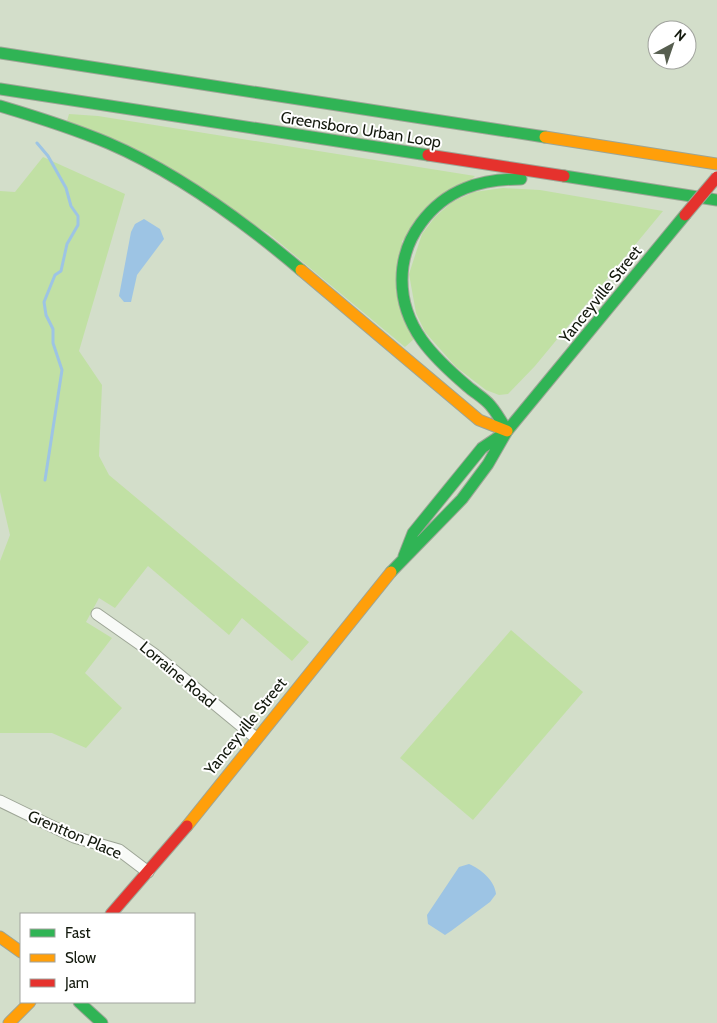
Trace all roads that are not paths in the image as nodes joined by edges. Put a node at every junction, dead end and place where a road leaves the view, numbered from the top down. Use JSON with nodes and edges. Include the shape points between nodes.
{"nodes":[{"id":1,"x":0,"y":53,"type":"edge"},
{"id":2,"x":0,"y":89,"type":"edge"},
{"id":3,"x":0,"y":106,"type":"edge"},
{"id":4,"x":717,"y":164,"type":"edge"},
{"id":5,"x":569,"y":177,"type":"junction"},
{"id":6,"x":717,"y":177,"type":"edge"},
{"id":7,"x":717,"y":200,"type":"edge"},
{"id":8,"x":507,"y":431,"type":"junction"},
{"id":9,"x":97,"y":614,"type":"dead end"},
{"id":10,"x":256,"y":738,"type":"junction"},
{"id":11,"x":0,"y":801,"type":"edge"},
{"id":12,"x":148,"y":872,"type":"junction"},
{"id":13,"x":112,"y":913,"type":"edge"},
{"id":14,"x":0,"y":937,"type":"edge"},
{"id":15,"x":20,"y":951,"type":"edge"},
{"id":16,"x":29,"y":1003,"type":"edge"},
{"id":17,"x":81,"y":1003,"type":"edge"},
{"id":18,"x":9,"y":1023,"type":"edge"},
{"id":19,"x":102,"y":1023,"type":"edge"}],
"edges":[{"from":1,"to":4,"type":"main road","name":"Greensboro Urban Loop"},
{"from":2,"to":5,"type":"main road","name":"Greensboro Urban Loop"},
{"from":3,"to":8,"type":"main road","via":[[105,141],[202,194],[272,246],[479,420]]},
{"from":5,"to":7,"type":"main road","name":"Greensboro Urban Loop"},
{"from":5,"to":8,"type":"main road","via":[[490,180],[456,191],[427,213],[405,254],[401,278],[404,302],[417,334],[445,367],[491,406]]},
{"from":6,"to":8,"type":"main road","name":"Yanceyville Street","bridge":true},
{"from":8,"to":10,"type":"main road","name":"Yanceyville Street","via":[[494,458],[424,542],[404,556]]},
{"from":9,"to":10,"type":"street","name":"Lorraine Road","via":[[154,654]]},
{"from":10,"to":12,"type":"main road","name":"Yanceyville Street"},
{"from":11,"to":12,"type":"street","name":"Grentton Place","via":[[74,837],[119,850]]},
{"from":12,"to":13,"type":"main road","name":"Yanceyville Street"},
{"from":14,"to":15,"type":"main road"},
{"from":16,"to":18,"type":"main road"},
{"from":17,"to":19,"type":"main road"}]}
